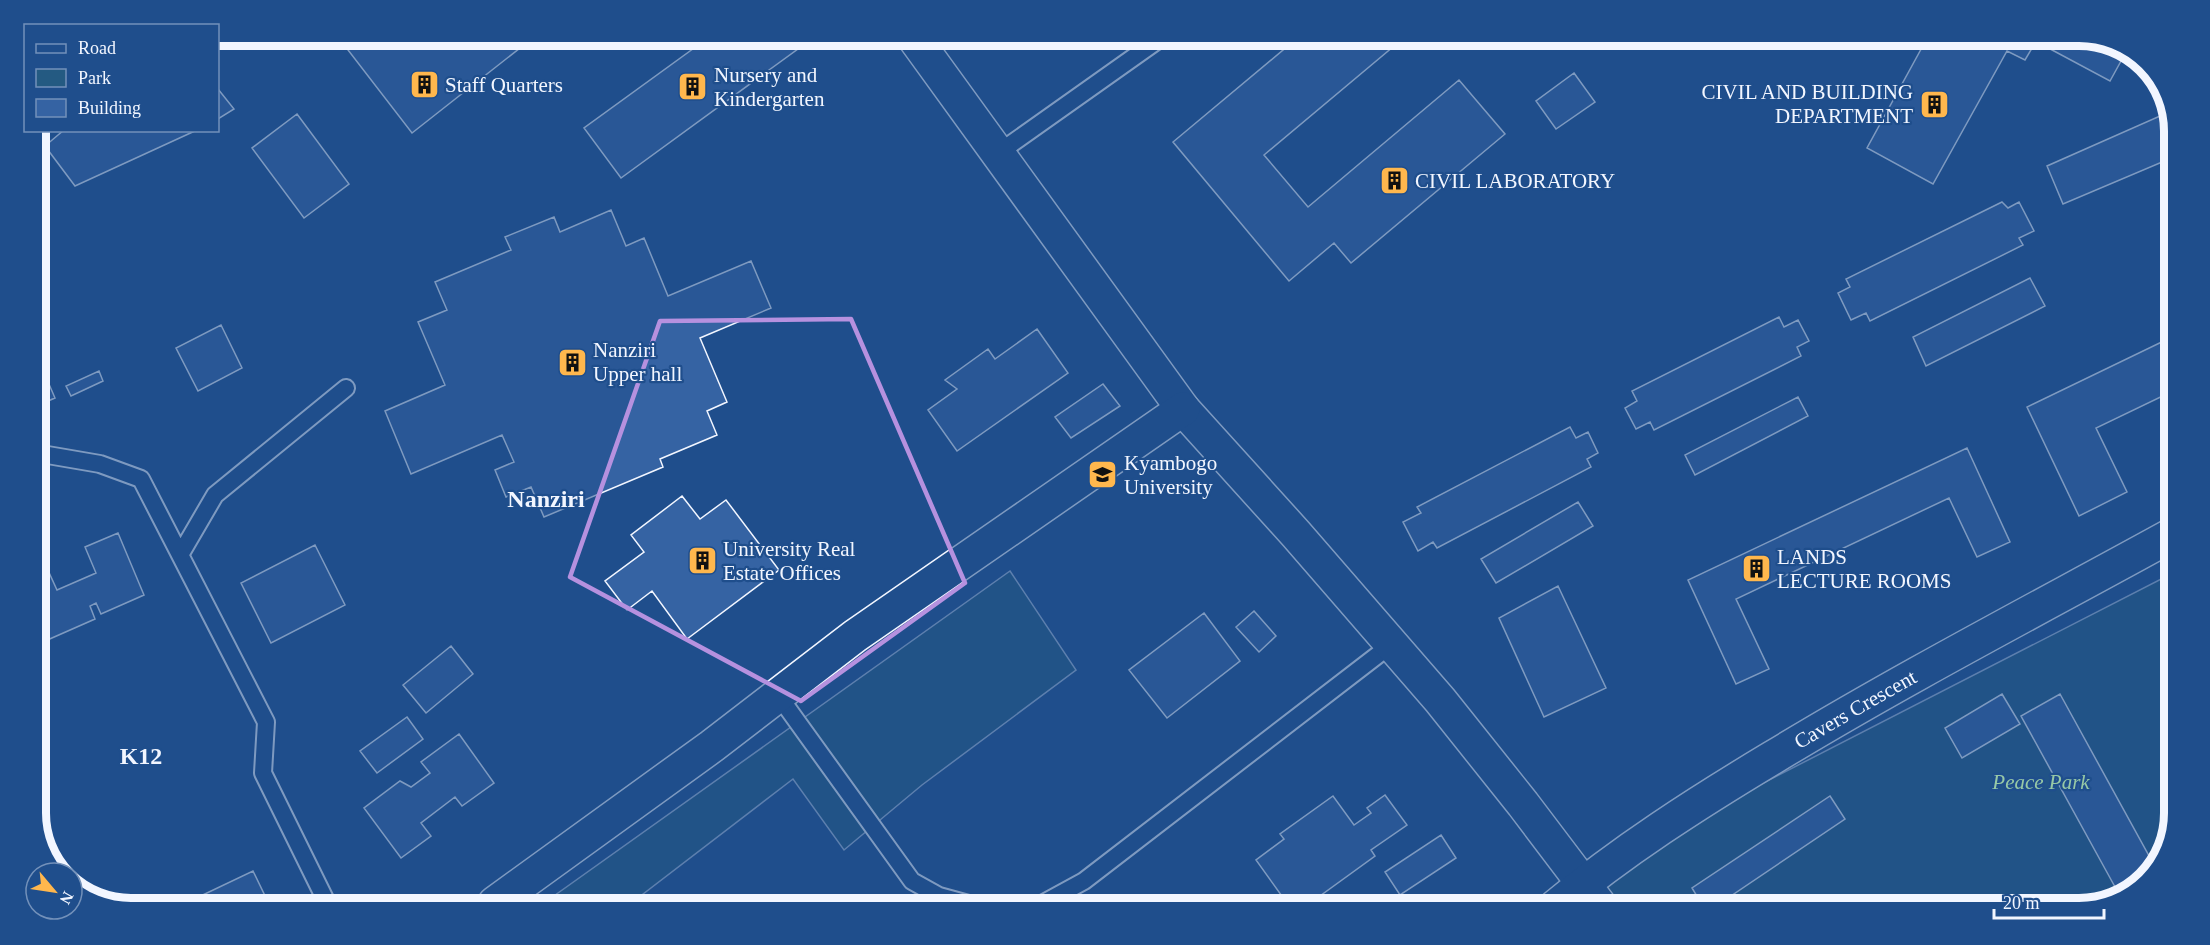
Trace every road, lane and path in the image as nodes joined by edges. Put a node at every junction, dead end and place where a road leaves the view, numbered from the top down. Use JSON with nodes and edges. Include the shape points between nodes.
{"nodes":[{"id":1,"x":921,"y":47,"type":"edge"},
{"id":2,"x":1148,"y":47,"type":"edge"},
{"id":3,"x":997,"y":154,"type":"junction"},
{"id":4,"x":346,"y":388,"type":"dead end"},
{"id":5,"x":1183,"y":409,"type":"junction"},
{"id":6,"x":47,"y":455,"type":"edge"},
{"id":7,"x":2164,"y":539,"type":"edge"},
{"id":8,"x":180,"y":555,"type":"junction"},
{"id":9,"x":1392,"y":645,"type":"junction"},
{"id":10,"x":778,"y":695,"type":"junction"},
{"id":11,"x":1591,"y":896,"type":"edge"},
{"id":12,"x":325,"y":898,"type":"edge"},
{"id":13,"x":502,"y":898,"type":"edge"},
{"id":14,"x":946,"y":898,"type":"edge"},
{"id":15,"x":1053,"y":898,"type":"edge"}],
"edges":[{"from":1,"to":3,"type":"street"},
{"from":2,"to":3,"type":"lane"},
{"from":3,"to":5,"type":"street"},
{"from":4,"to":8,"type":"lane","via":[[215,495]]},
{"from":5,"to":9,"type":"street"},
{"from":5,"to":10,"type":"street","via":[[855,636]]},
{"from":6,"to":8,"type":"lane","via":[[100,464],[141,478]]},
{"from":7,"to":11,"type":"street","name":"Cavers Crescent","via":[[1856,707],[1703,800]]},
{"from":8,"to":12,"type":"lane","via":[[266,722],[263,773]]},
{"from":9,"to":11,"type":"street","via":[[1440,700]]},
{"from":9,"to":15,"type":"lane","via":[[1084,881]]},
{"from":10,"to":13,"type":"street"},
{"from":10,"to":14,"type":"lane","via":[[912,881]]}]}
